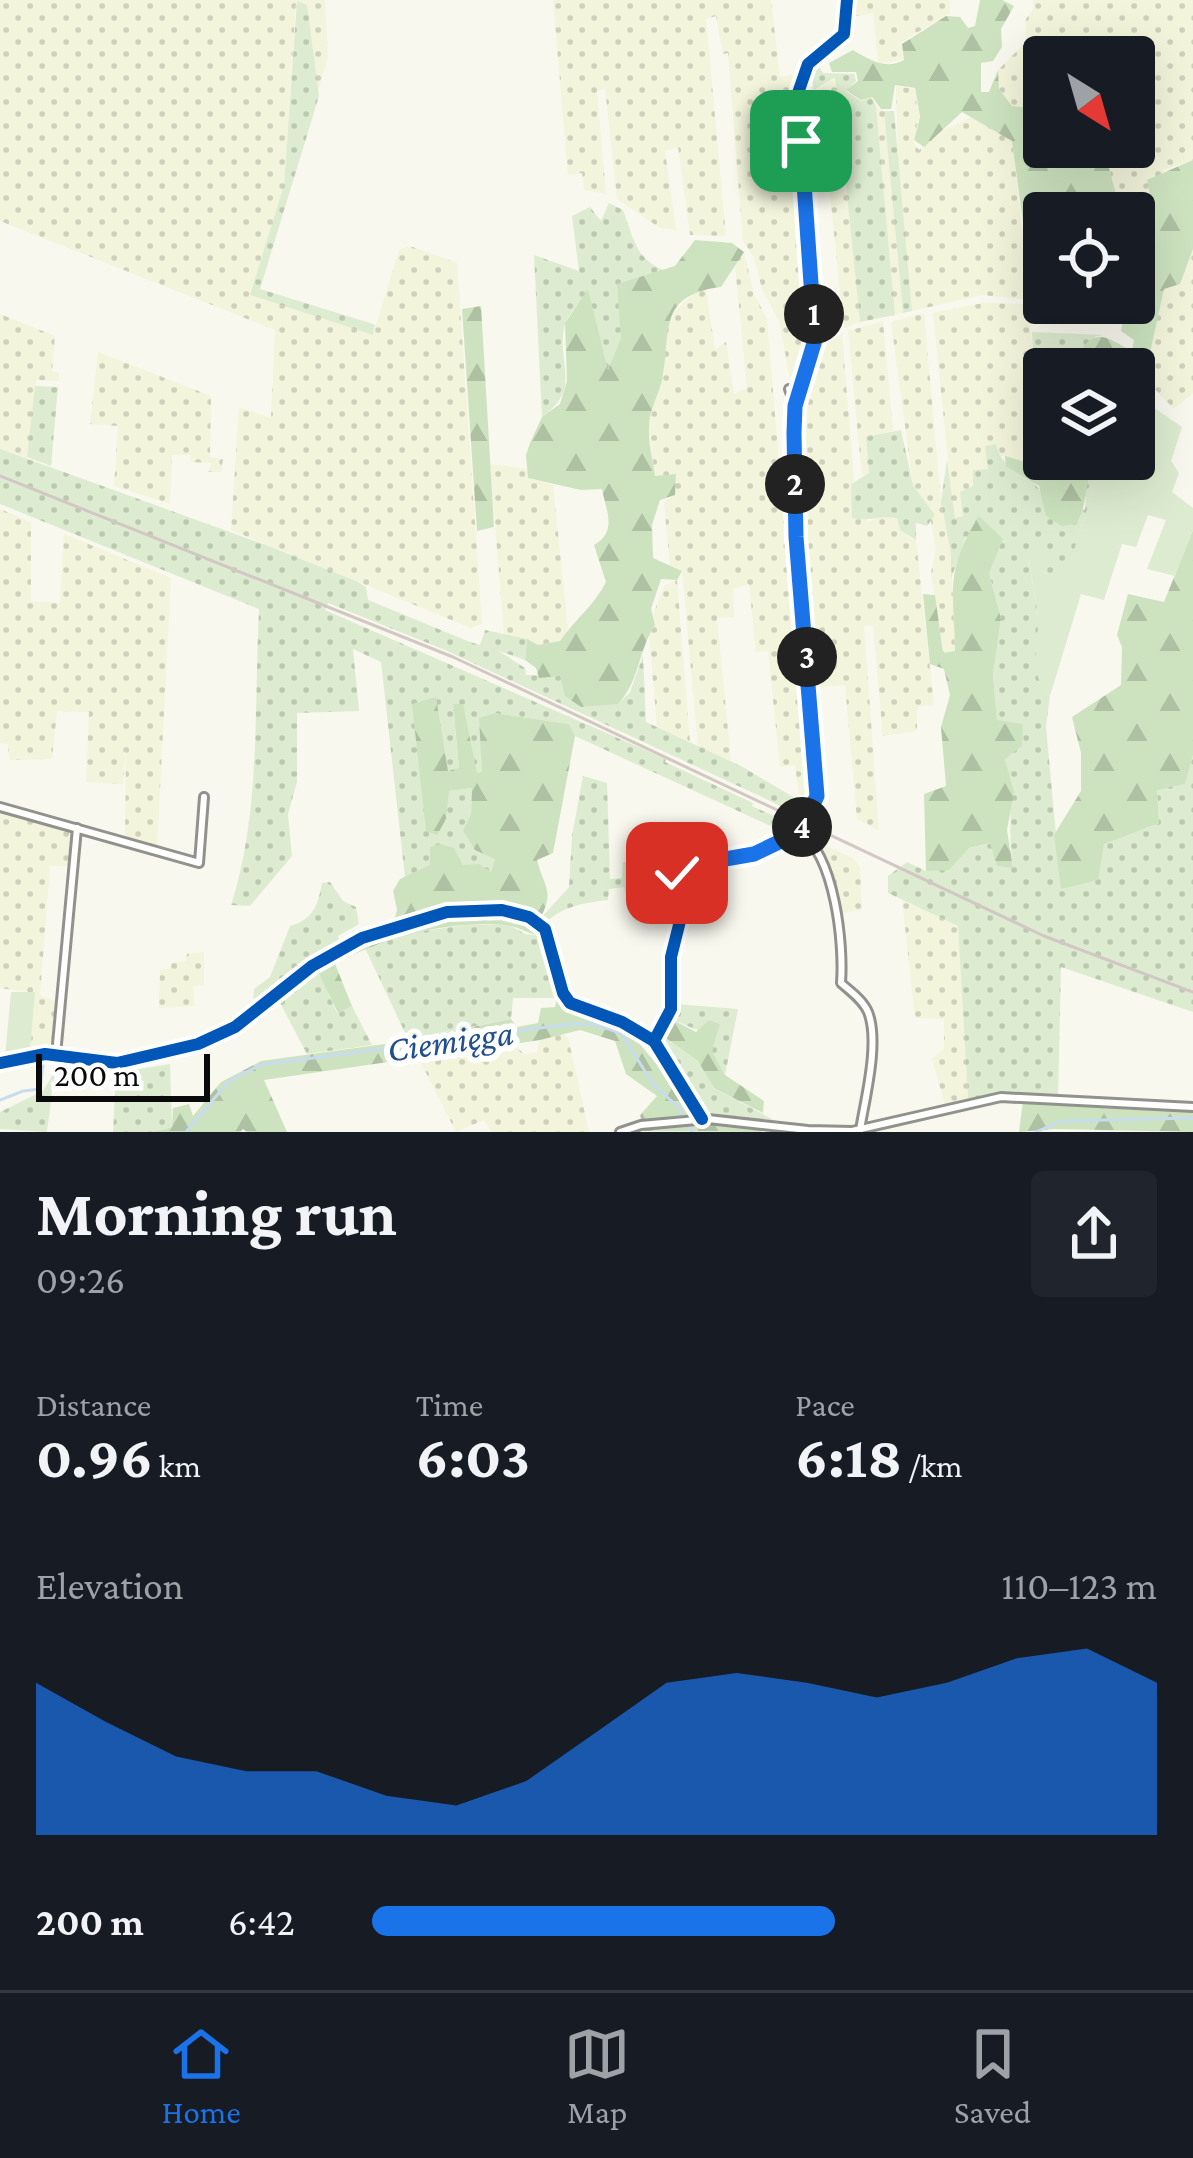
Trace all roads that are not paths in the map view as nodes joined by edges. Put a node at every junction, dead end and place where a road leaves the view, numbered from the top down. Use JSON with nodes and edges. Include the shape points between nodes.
{"nodes":[{"id":1,"x":847,"y":0,"type":"edge"},
{"id":2,"x":789,"y":388,"type":"dead end"},
{"id":3,"x":795,"y":406,"type":"junction"},
{"id":4,"x":204,"y":796,"type":"dead end"},
{"id":5,"x":0,"y":807,"type":"edge"},
{"id":6,"x":77,"y":828,"type":"junction"},
{"id":7,"x":800,"y":832,"type":"junction"},
{"id":8,"x":655,"y":1041,"type":"junction"},
{"id":9,"x":56,"y":1055,"type":"junction"},
{"id":10,"x":0,"y":1063,"type":"edge"},
{"id":11,"x":1193,"y":1107,"type":"edge"},
{"id":12,"x":702,"y":1119,"type":"junction"},
{"id":13,"x":860,"y":1130,"type":"edge"},
{"id":14,"x":620,"y":1132,"type":"edge"}],
"edges":[{"from":1,"to":3,"type":"street","via":[[844,34],[808,64],[798,90],[815,340]]},
{"from":2,"to":3,"type":"street"},
{"from":3,"to":7,"type":"street","via":[[796,537],[817,796]]},
{"from":4,"to":6,"type":"street","via":[[199,863]]},
{"from":5,"to":6,"type":"street"},
{"from":6,"to":9,"type":"street"},
{"from":7,"to":8,"type":"street","via":[[754,854],[677,873],[682,913],[670,962],[671,1009]]},
{"from":7,"to":13,"type":"street","via":[[826,875],[842,944],[841,983],[868,1014]]},
{"from":8,"to":9,"type":"street","via":[[570,1003],[538,923],[474,909],[411,920],[350,944],[206,1041],[117,1064]]},
{"from":8,"to":12,"type":"street"},
{"from":9,"to":10,"type":"street"},
{"from":11,"to":13,"type":"street","via":[[991,1097]]},
{"from":12,"to":13,"type":"street"},
{"from":12,"to":14,"type":"street"}]}
